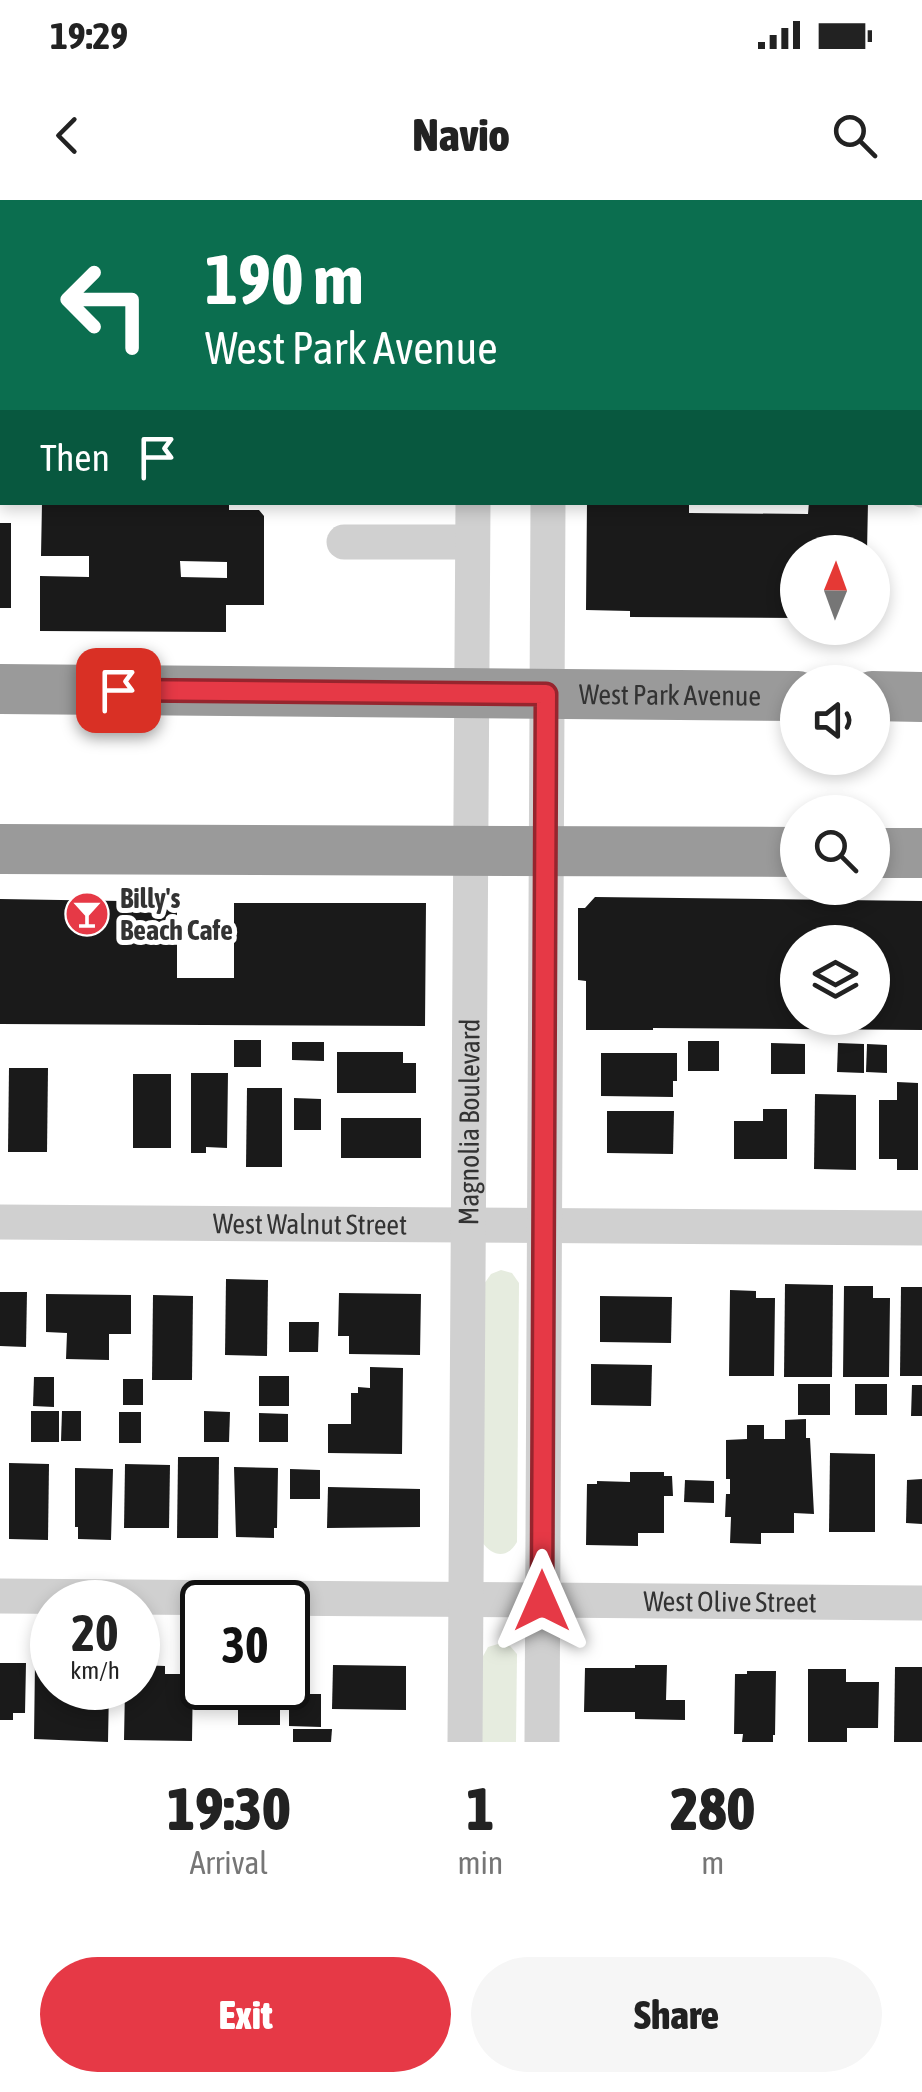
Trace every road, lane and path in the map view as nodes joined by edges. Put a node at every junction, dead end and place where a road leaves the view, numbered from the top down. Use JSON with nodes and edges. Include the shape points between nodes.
{"nodes":[{"id":1,"x":473,"y":505,"type":"edge"},
{"id":2,"x":548,"y":505,"type":"edge"},
{"id":3,"x":344,"y":542,"type":"dead end"},
{"id":4,"x":472,"y":542,"type":"junction"},
{"id":5,"x":0,"y":689,"type":"edge"},
{"id":6,"x":472,"y":693,"type":"junction"},
{"id":7,"x":546,"y":694,"type":"junction"},
{"id":8,"x":780,"y":696,"type":"edge"},
{"id":9,"x":890,"y":696,"type":"edge"},
{"id":10,"x":922,"y":696,"type":"edge"},
{"id":11,"x":0,"y":849,"type":"edge"},
{"id":12,"x":471,"y":851,"type":"junction"},
{"id":13,"x":546,"y":851,"type":"junction"},
{"id":14,"x":780,"y":852,"type":"edge"},
{"id":15,"x":890,"y":853,"type":"edge"},
{"id":16,"x":922,"y":853,"type":"edge"},
{"id":17,"x":0,"y":1222,"type":"edge"},
{"id":18,"x":468,"y":1225,"type":"junction"},
{"id":19,"x":545,"y":1226,"type":"junction"},
{"id":20,"x":922,"y":1228,"type":"edge"},
{"id":21,"x":0,"y":1596,"type":"edge"},
{"id":22,"x":466,"y":1600,"type":"junction"},
{"id":23,"x":542,"y":1601,"type":"junction"},
{"id":24,"x":922,"y":1603,"type":"edge"},
{"id":25,"x":465,"y":1742,"type":"edge"},
{"id":26,"x":542,"y":1742,"type":"edge"}],
"edges":[{"from":1,"to":4,"type":"street","name":"Magnolia Boulevard"},
{"from":2,"to":7,"type":"street"},
{"from":3,"to":4,"type":"street"},
{"from":4,"to":6,"type":"street","name":"Magnolia Boulevard"},
{"from":5,"to":6,"type":"highway","name":"West Park Avenue"},
{"from":6,"to":7,"type":"highway","name":"West Park Avenue"},
{"from":6,"to":12,"type":"street","name":"Magnolia Boulevard"},
{"from":7,"to":8,"type":"highway","name":"West Park Avenue"},
{"from":7,"to":13,"type":"street"},
{"from":9,"to":10,"type":"highway"},
{"from":11,"to":12,"type":"highway"},
{"from":12,"to":13,"type":"highway"},
{"from":12,"to":18,"type":"street","name":"Magnolia Boulevard"},
{"from":13,"to":14,"type":"highway"},
{"from":13,"to":19,"type":"street"},
{"from":15,"to":16,"type":"highway"},
{"from":17,"to":18,"type":"street","name":"West Walnut Street"},
{"from":18,"to":19,"type":"street","name":"West Walnut Street"},
{"from":18,"to":22,"type":"street","name":"Magnolia Boulevard"},
{"from":19,"to":20,"type":"street","name":"West Walnut Street"},
{"from":19,"to":23,"type":"street"},
{"from":21,"to":22,"type":"street","name":"West Olive Street"},
{"from":22,"to":23,"type":"street","name":"West Olive Street"},
{"from":22,"to":25,"type":"street","name":"Magnolia Boulevard"},
{"from":23,"to":24,"type":"street","name":"West Olive Street"},
{"from":23,"to":26,"type":"street"}]}
